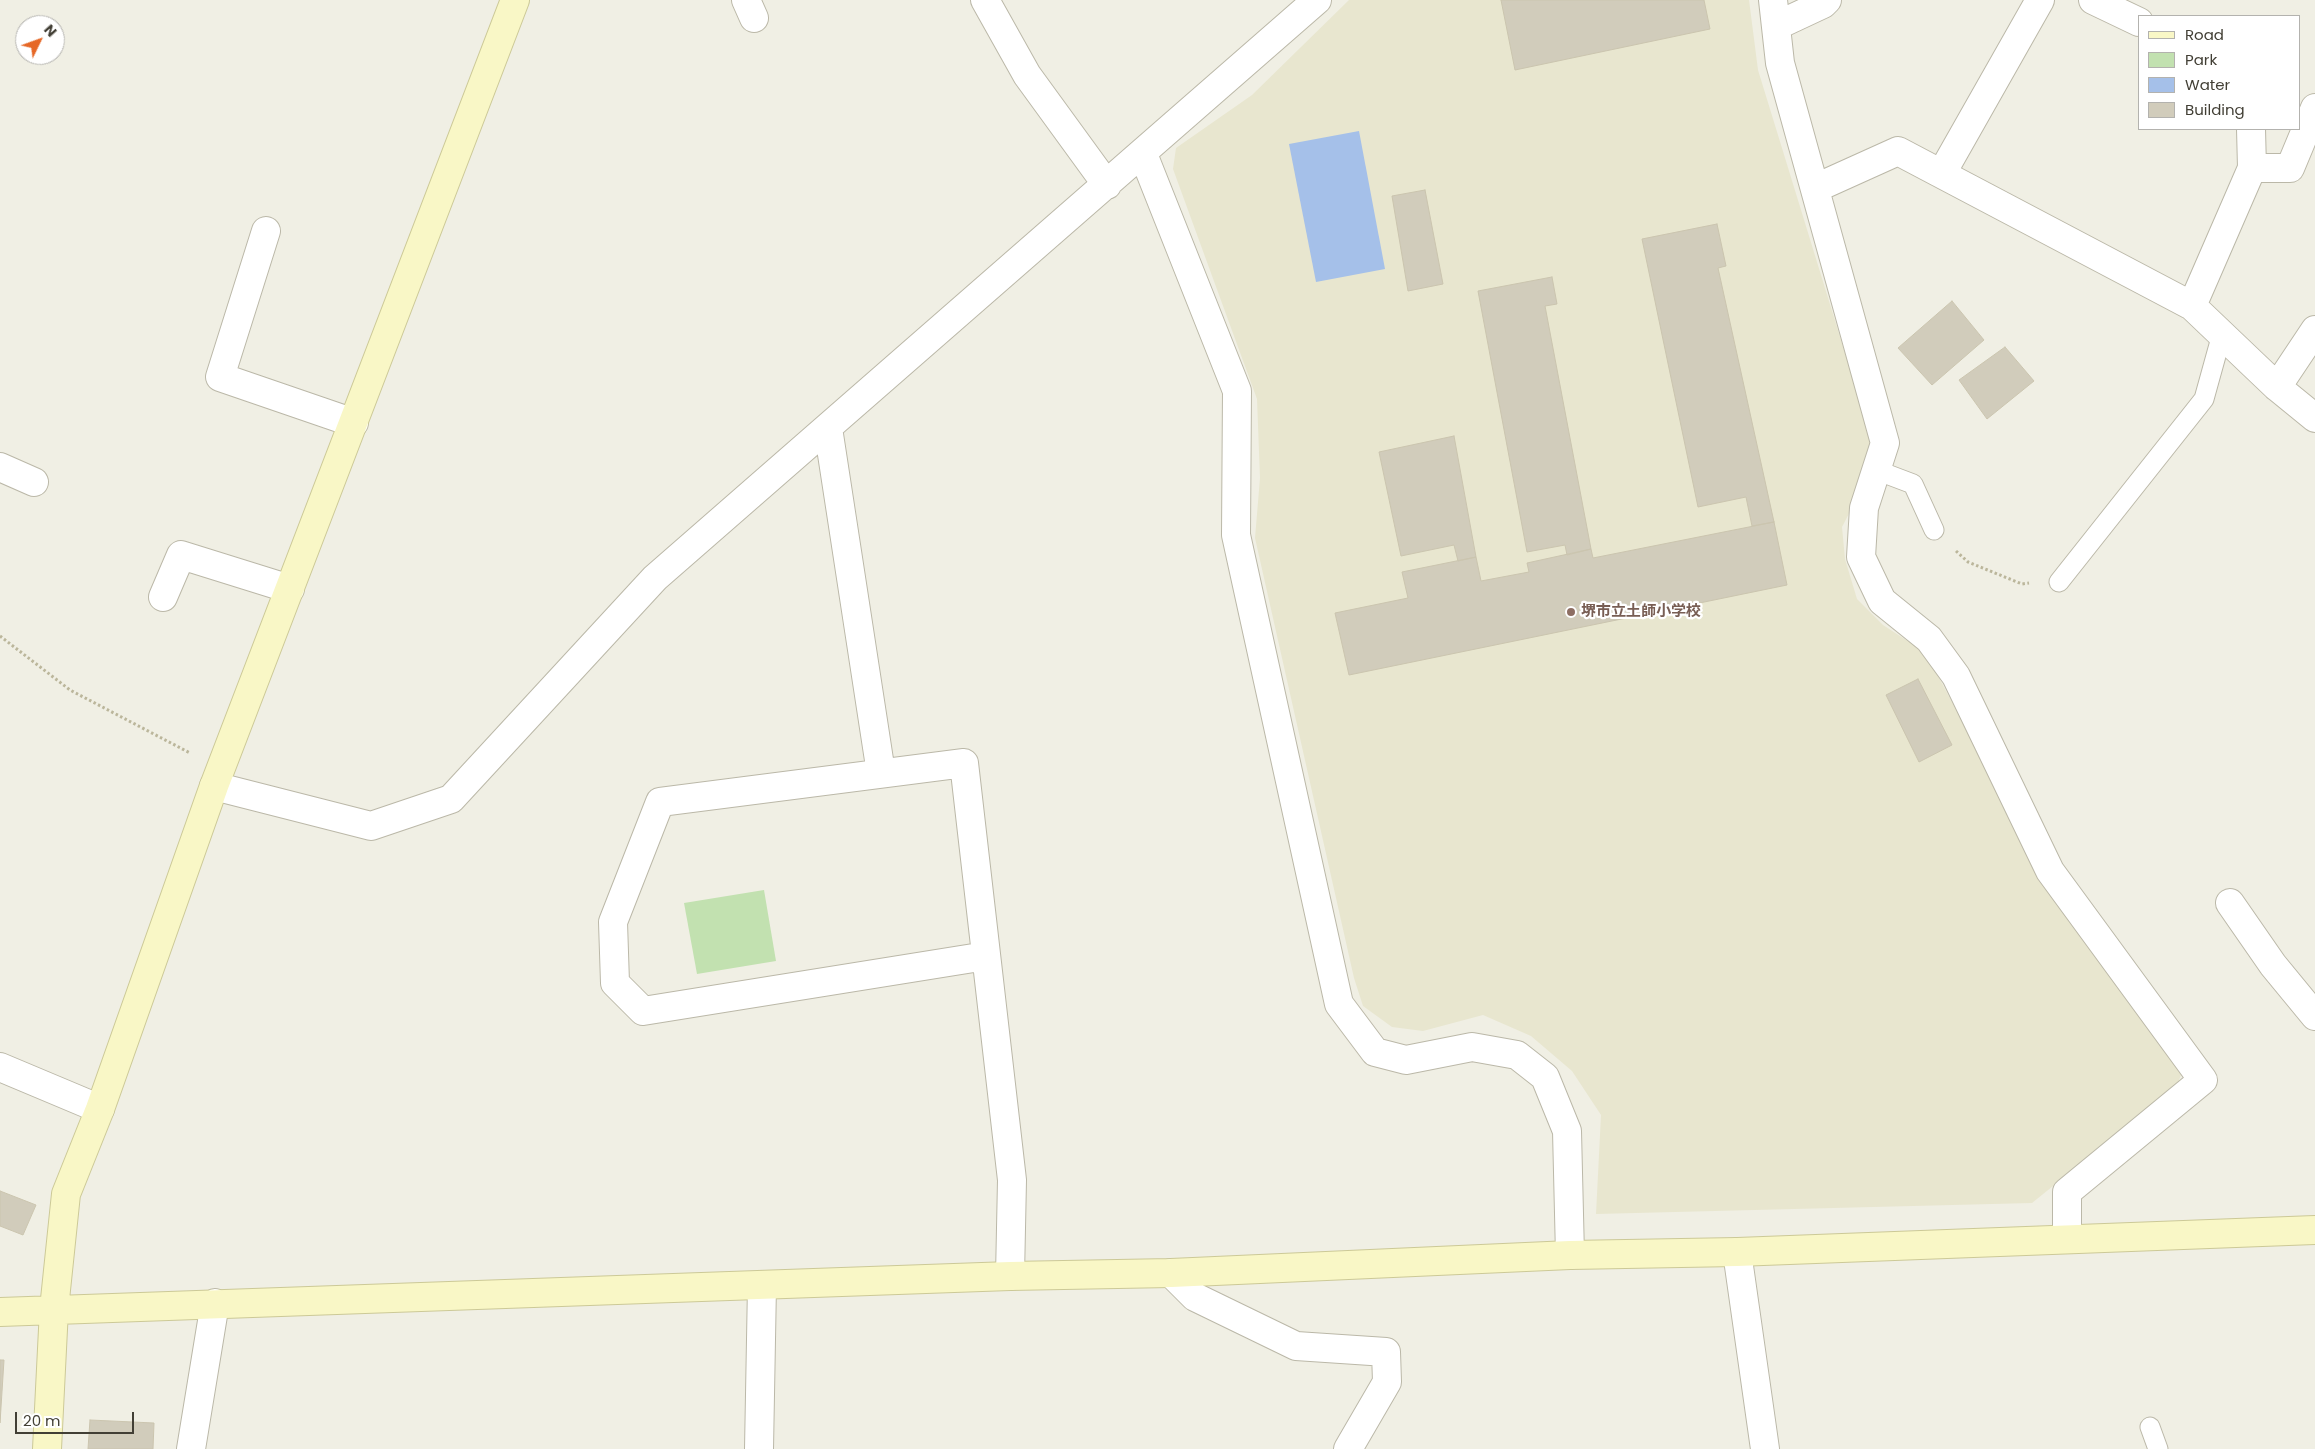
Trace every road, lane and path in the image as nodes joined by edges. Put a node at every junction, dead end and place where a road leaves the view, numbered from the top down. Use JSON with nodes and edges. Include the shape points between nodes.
{"nodes":[{"id":1,"x":515,"y":0,"type":"edge"},
{"id":2,"x":985,"y":0,"type":"edge"},
{"id":3,"x":1317,"y":0,"type":"edge"},
{"id":4,"x":1827,"y":0,"type":"edge"},
{"id":5,"x":2040,"y":0,"type":"edge"},
{"id":6,"x":2093,"y":0,"type":"edge"},
{"id":7,"x":1774,"y":13,"type":"edge"},
{"id":8,"x":2138,"y":22,"type":"edge"},
{"id":9,"x":2315,"y":110,"type":"edge"},
{"id":10,"x":2251,"y":130,"type":"edge"},
{"id":11,"x":1143,"y":154,"type":"junction"},
{"id":12,"x":2252,"y":168,"type":"junction"},
{"id":13,"x":1942,"y":173,"type":"junction"},
{"id":14,"x":1107,"y":185,"type":"junction"},
{"id":15,"x":1816,"y":188,"type":"junction"},
{"id":16,"x":266,"y":231,"type":"dead end"},
{"id":17,"x":2192,"y":306,"type":"junction"},
{"id":18,"x":2315,"y":330,"type":"edge"},
{"id":19,"x":2222,"y":334,"type":"junction"},
{"id":20,"x":2277,"y":387,"type":"junction"},
{"id":21,"x":2315,"y":418,"type":"edge"},
{"id":22,"x":354,"y":422,"type":"junction"},
{"id":23,"x":828,"y":428,"type":"junction"},
{"id":24,"x":0,"y":467,"type":"edge"},
{"id":25,"x":1876,"y":470,"type":"junction"},
{"id":26,"x":34,"y":482,"type":"dead end"},
{"id":27,"x":1934,"y":530,"type":"joint"},
{"id":28,"x":2059,"y":582,"type":"joint"},
{"id":29,"x":290,"y":589,"type":"junction"},
{"id":30,"x":163,"y":597,"type":"dead end"},
{"id":31,"x":0,"y":636,"type":"edge"},
{"id":32,"x":881,"y":773,"type":"junction"},
{"id":33,"x":218,"y":778,"type":"junction"},
{"id":34,"x":2230,"y":903,"type":"dead end"},
{"id":35,"x":986,"y":956,"type":"junction"},
{"id":36,"x":2315,"y":1016,"type":"edge"},
{"id":37,"x":0,"y":1067,"type":"edge"},
{"id":38,"x":100,"y":1109,"type":"junction"},
{"id":39,"x":2315,"y":1230,"type":"edge"},
{"id":40,"x":2067,"y":1238,"type":"junction"},
{"id":41,"x":1737,"y":1252,"type":"junction"},
{"id":42,"x":1570,"y":1254,"type":"junction"},
{"id":43,"x":1171,"y":1273,"type":"junction"},
{"id":44,"x":1010,"y":1276,"type":"junction"},
{"id":45,"x":762,"y":1284,"type":"junction"},
{"id":46,"x":215,"y":1303,"type":"junction"},
{"id":47,"x":54,"y":1309,"type":"junction"},
{"id":48,"x":0,"y":1312,"type":"edge"},
{"id":49,"x":2150,"y":1427,"type":"dead end"},
{"id":50,"x":47,"y":1449,"type":"edge"},
{"id":51,"x":192,"y":1449,"type":"edge"},
{"id":52,"x":759,"y":1449,"type":"edge"},
{"id":53,"x":1348,"y":1449,"type":"edge"},
{"id":54,"x":1765,"y":1449,"type":"edge"},
{"id":55,"x":2158,"y":1449,"type":"edge"}],
"edges":[{"from":1,"to":22,"type":"street"},
{"from":2,"to":14,"type":"street","via":[[1028,75]]},
{"from":3,"to":11,"type":"street"},
{"from":4,"to":7,"type":"street","via":[[1823,4]]},
{"from":5,"to":13,"type":"street"},
{"from":6,"to":8,"type":"street"},
{"from":7,"to":15,"type":"street","via":[[1780,63]]},
{"from":9,"to":12,"type":"street","via":[[2290,168]]},
{"from":10,"to":12,"type":"street"},
{"from":11,"to":14,"type":"street"},
{"from":11,"to":42,"type":"street","via":[[1237,391],[1236,535],[1338,1004],[1375,1052],[1406,1060],[1472,1047],[1517,1055],[1545,1077],[1566,1131]]},
{"from":12,"to":17,"type":"street"},
{"from":13,"to":15,"type":"street","via":[[1898,151]]},
{"from":13,"to":17,"type":"street"},
{"from":14,"to":23,"type":"street"},
{"from":15,"to":25,"type":"street","via":[[1885,443]]},
{"from":16,"to":22,"type":"street","via":[[220,377]]},
{"from":17,"to":19,"type":"street"},
{"from":18,"to":20,"type":"street"},
{"from":19,"to":20,"type":"street"},
{"from":19,"to":28,"type":"lane","via":[[2204,399]]},
{"from":20,"to":21,"type":"street"},
{"from":22,"to":29,"type":"street"},
{"from":23,"to":32,"type":"street"},
{"from":23,"to":33,"type":"street","via":[[655,578],[451,799],[371,826]]},
{"from":24,"to":26,"type":"street"},
{"from":25,"to":27,"type":"lane","via":[[1913,484]]},
{"from":25,"to":40,"type":"street","via":[[1864,508],[1861,557],[1882,601],[1928,639],[1956,676],[2050,871],[2203,1080],[2067,1192]]},
{"from":27,"to":28,"type":"path","via":[[1968,562],[2022,584]]},
{"from":29,"to":30,"type":"street","via":[[181,555]]},
{"from":29,"to":33,"type":"street"},
{"from":31,"to":33,"type":"path","via":[[70,690]]},
{"from":32,"to":35,"type":"street","via":[[964,763]]},
{"from":32,"to":35,"type":"street","via":[[660,802],[613,922],[616,983],[643,1011]]},
{"from":33,"to":38,"type":"street"},
{"from":34,"to":36,"type":"street","via":[[2273,965]]},
{"from":35,"to":44,"type":"street","via":[[1012,1180]]},
{"from":37,"to":38,"type":"street"},
{"from":38,"to":47,"type":"street","via":[[66,1194]]},
{"from":39,"to":40,"type":"street"},
{"from":40,"to":41,"type":"street"},
{"from":41,"to":42,"type":"street"},
{"from":41,"to":54,"type":"street"},
{"from":42,"to":43,"type":"street"},
{"from":43,"to":44,"type":"street"},
{"from":43,"to":53,"type":"street","via":[[1194,1298],[1296,1346],[1386,1352],[1387,1382]]},
{"from":44,"to":45,"type":"street"},
{"from":45,"to":46,"type":"street"},
{"from":45,"to":52,"type":"street"},
{"from":46,"to":47,"type":"street"},
{"from":46,"to":51,"type":"street"},
{"from":47,"to":48,"type":"street"},
{"from":47,"to":50,"type":"street"},
{"from":49,"to":55,"type":"lane"}]}
